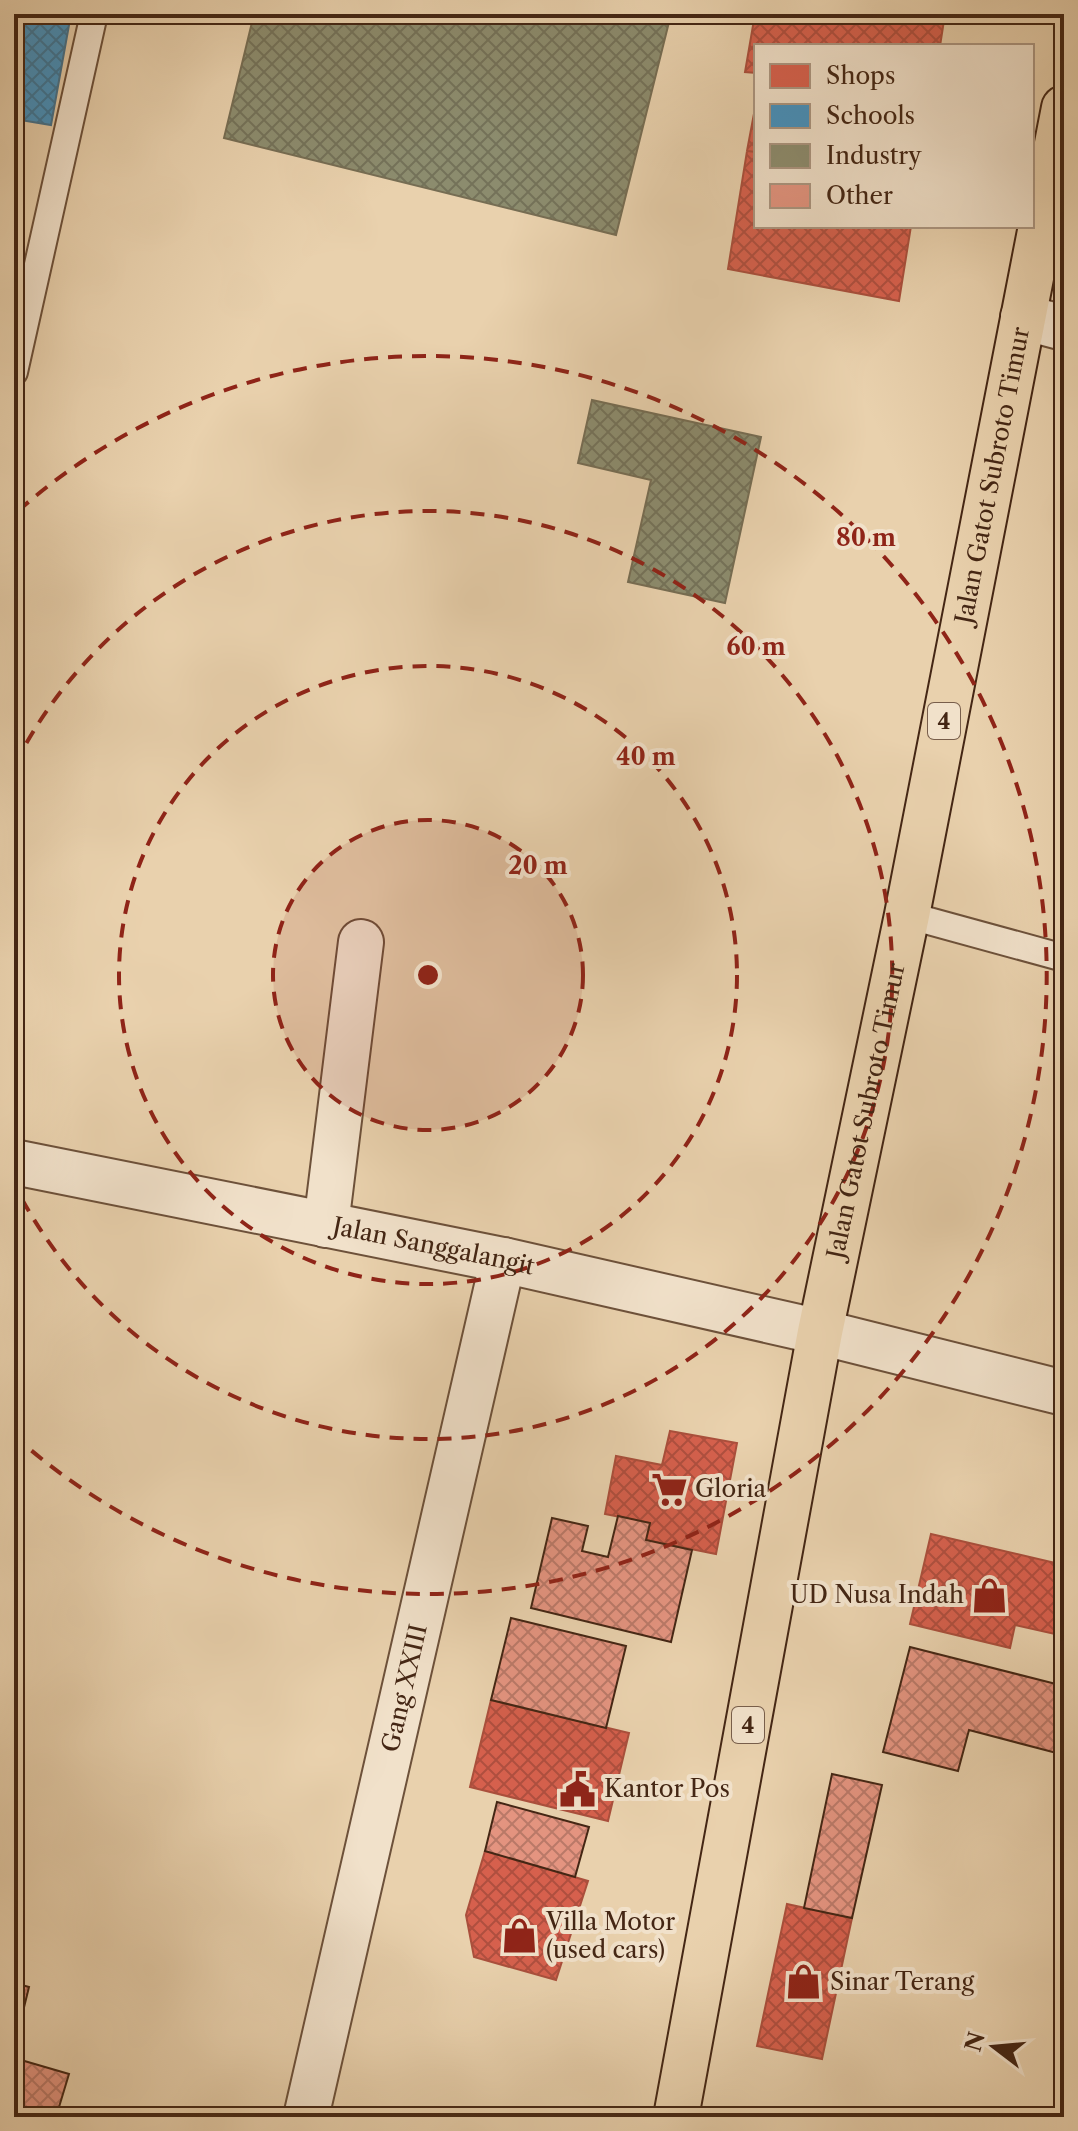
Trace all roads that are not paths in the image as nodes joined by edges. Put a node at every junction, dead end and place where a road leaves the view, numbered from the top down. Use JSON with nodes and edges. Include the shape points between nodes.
{"nodes":[{"id":1,"x":94,"y":14,"type":"edge"},
{"id":2,"x":1064,"y":108,"type":"edge"},
{"id":3,"x":1044,"y":322,"type":"edge"},
{"id":4,"x":14,"y":372,"type":"edge"},
{"id":5,"x":907,"y":915,"type":"junction"},
{"id":6,"x":361,"y":942,"type":"dead end"},
{"id":7,"x":1064,"y":958,"type":"edge"},
{"id":8,"x":14,"y":1162,"type":"edge"},
{"id":9,"x":326,"y":1225,"type":"junction"},
{"id":10,"x":503,"y":1260,"type":"junction"},
{"id":11,"x":836,"y":1337,"type":"junction"},
{"id":12,"x":1064,"y":1393,"type":"edge"},
{"id":13,"x":306,"y":2117,"type":"edge"},
{"id":14,"x":676,"y":2117,"type":"edge"}],
"edges":[{"from":1,"to":4,"type":"lane"},
{"from":2,"to":3,"type":"highway","name":"Jalan Gatot Subroto Timur","number":"4"},
{"from":3,"to":5,"type":"highway","name":"Jalan Gatot Subroto Timur","number":"4"},
{"from":5,"to":7,"type":"lane"},
{"from":5,"to":11,"type":"highway","name":"Jalan Gatot Subroto Timur","number":"4"},
{"from":6,"to":9,"type":"street"},
{"from":8,"to":9,"type":"street","name":"Jalan Sanggalangit"},
{"from":9,"to":10,"type":"street","name":"Jalan Sanggalangit"},
{"from":10,"to":11,"type":"street","name":"Jalan Sanggalangit"},
{"from":10,"to":13,"type":"street","name":"Gang XXIII"},
{"from":11,"to":12,"type":"street","name":"Jalan Sanggalangit"},
{"from":11,"to":14,"type":"highway","name":"Jalan Gatot Subroto Timur","number":"4"}]}
